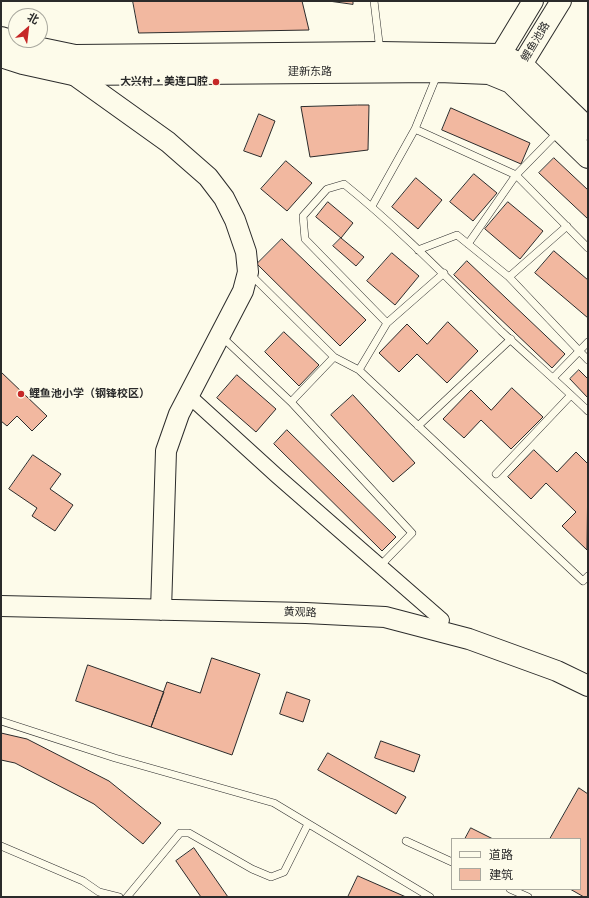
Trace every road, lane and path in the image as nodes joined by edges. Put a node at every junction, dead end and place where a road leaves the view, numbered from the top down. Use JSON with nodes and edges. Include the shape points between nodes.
{"nodes":[{"id":1,"x":374,"y":1,"type":"edge"},
{"id":2,"x":533,"y":1,"type":"edge"},
{"id":3,"x":560,"y":1,"type":"edge"},
{"id":4,"x":1,"y":38,"type":"edge"},
{"id":5,"x":380,"y":53,"type":"junction"},
{"id":6,"x":1,"y":56,"type":"edge"},
{"id":7,"x":494,"y":64,"type":"junction"},
{"id":8,"x":439,"y":71,"type":"junction"},
{"id":9,"x":516,"y":73,"type":"junction"},
{"id":10,"x":73,"y":74,"type":"junction"},
{"id":11,"x":415,"y":129,"type":"junction"},
{"id":12,"x":588,"y":129,"type":"edge"},
{"id":13,"x":560,"y":130,"type":"junction"},
{"id":14,"x":588,"y":157,"type":"edge"},
{"id":15,"x":516,"y":175,"type":"junction"},
{"id":16,"x":372,"y":206,"type":"junction"},
{"id":17,"x":567,"y":226,"type":"junction"},
{"id":18,"x":468,"y":244,"type":"junction"},
{"id":19,"x":588,"y":248,"type":"edge"},
{"id":20,"x":418,"y":250,"type":"junction"},
{"id":21,"x":248,"y":272,"type":"junction"},
{"id":22,"x":444,"y":273,"type":"junction"},
{"id":23,"x":509,"y":277,"type":"junction"},
{"id":24,"x":387,"y":323,"type":"junction"},
{"id":25,"x":221,"y":335,"type":"junction"},
{"id":26,"x":511,"y":339,"type":"junction"},
{"id":27,"x":588,"y":342,"type":"edge"},
{"id":28,"x":579,"y":351,"type":"junction"},
{"id":29,"x":334,"y":357,"type":"junction"},
{"id":30,"x":588,"y":360,"type":"edge"},
{"id":31,"x":359,"y":370,"type":"junction"},
{"id":32,"x":553,"y":378,"type":"junction"},
{"id":33,"x":188,"y":395,"type":"junction"},
{"id":34,"x":571,"y":395,"type":"junction"},
{"id":35,"x":291,"y":402,"type":"junction"},
{"id":36,"x":588,"y":411,"type":"edge"},
{"id":37,"x":418,"y":426,"type":"junction"},
{"id":38,"x":496,"y":474,"type":"dead end"},
{"id":39,"x":381,"y":565,"type":"junction"},
{"id":40,"x":588,"y":576,"type":"edge"},
{"id":41,"x":1,"y":592,"type":"edge"},
{"id":42,"x":162,"y":603,"type":"junction"},
{"id":43,"x":1,"y":606,"type":"edge"},
{"id":44,"x":442,"y":620,"type":"junction"},
{"id":45,"x":588,"y":672,"type":"edge"},
{"id":46,"x":588,"y":686,"type":"edge"},
{"id":47,"x":1,"y":721,"type":"edge"},
{"id":48,"x":308,"y":824,"type":"junction"},
{"id":49,"x":406,"y":841,"type":"dead end"},
{"id":50,"x":1,"y":846,"type":"edge"},
{"id":51,"x":451,"y":862,"type":"edge"},
{"id":52,"x":512,"y":890,"type":"edge"},
{"id":53,"x":119,"y":897,"type":"edge"},
{"id":54,"x":127,"y":897,"type":"edge"},
{"id":55,"x":430,"y":897,"type":"edge"},
{"id":56,"x":528,"y":897,"type":"edge"}],
"edges":[{"from":1,"to":5,"type":"lane"},
{"from":2,"to":7,"type":"main road"},
{"from":3,"to":9,"type":"main road","name":"鲤鱼池路"},
{"from":4,"to":5,"type":"main road","name":"建新东路","via":[[75,56]]},
{"from":5,"to":7,"type":"main road","name":"建新东路"},
{"from":6,"to":10,"type":"main road","name":"建新东路"},
{"from":7,"to":8,"type":"main road","name":"建新东路"},
{"from":7,"to":9,"type":"main road","name":"建新东路"},
{"from":8,"to":10,"type":"main road","name":"建新东路"},
{"from":8,"to":11,"type":"lane"},
{"from":9,"to":12,"type":"main road","name":"建新东路"},
{"from":9,"to":13,"type":"main road","name":"建新东路"},
{"from":10,"to":21,"type":"main road","via":[[168,142],[208,177],[224,198],[235,220],[246,252]]},
{"from":11,"to":15,"type":"lane"},
{"from":11,"to":16,"type":"lane"},
{"from":13,"to":14,"type":"main road","name":"建新东路"},
{"from":13,"to":15,"type":"lane"},
{"from":15,"to":17,"type":"lane"},
{"from":15,"to":18,"type":"lane"},
{"from":16,"to":20,"type":"lane"},
{"from":16,"to":24,"type":"lane","via":[[344,184],[327,189],[303,216],[305,239]]},
{"from":17,"to":19,"type":"lane"},
{"from":17,"to":23,"type":"lane"},
{"from":18,"to":20,"type":"lane","via":[[457,235]]},
{"from":18,"to":23,"type":"lane"},
{"from":20,"to":22,"type":"lane"},
{"from":21,"to":25,"type":"main road","via":[[243,291]]},
{"from":21,"to":29,"type":"lane"},
{"from":22,"to":24,"type":"lane"},
{"from":22,"to":26,"type":"lane"},
{"from":23,"to":28,"type":"lane"},
{"from":24,"to":31,"type":"lane"},
{"from":25,"to":33,"type":"main road"},
{"from":25,"to":35,"type":"lane"},
{"from":26,"to":32,"type":"lane"},
{"from":26,"to":37,"type":"lane"},
{"from":27,"to":28,"type":"lane"},
{"from":28,"to":30,"type":"lane"},
{"from":28,"to":32,"type":"lane"},
{"from":29,"to":31,"type":"lane"},
{"from":29,"to":35,"type":"lane"},
{"from":31,"to":37,"type":"lane"},
{"from":32,"to":34,"type":"lane"},
{"from":33,"to":39,"type":"street"},
{"from":33,"to":42,"type":"main road","via":[[174,425],[166,451]]},
{"from":34,"to":36,"type":"lane"},
{"from":34,"to":38,"type":"lane"},
{"from":35,"to":39,"type":"lane","via":[[412,532]]},
{"from":37,"to":40,"type":"lane","via":[[583,581]]},
{"from":39,"to":44,"type":"street"},
{"from":41,"to":42,"type":"main road","name":"黄观路"},
{"from":42,"to":43,"type":"main road","name":"黄观路"},
{"from":42,"to":44,"type":"main road","name":"黄观路","via":[[309,601],[384,606]]},
{"from":42,"to":46,"type":"main road","name":"黄观路","via":[[385,617],[469,639]]},
{"from":44,"to":45,"type":"main road","name":"黄观路","via":[[534,650]]},
{"from":47,"to":48,"type":"lane","via":[[115,758],[274,804]]},
{"from":48,"to":54,"type":"lane","via":[[284,872],[271,877],[189,833],[180,833]]},
{"from":48,"to":55,"type":"lane"},
{"from":49,"to":51,"type":"lane"},
{"from":50,"to":53,"type":"lane","via":[[83,881],[99,892]]},
{"from":52,"to":56,"type":"lane"}]}
